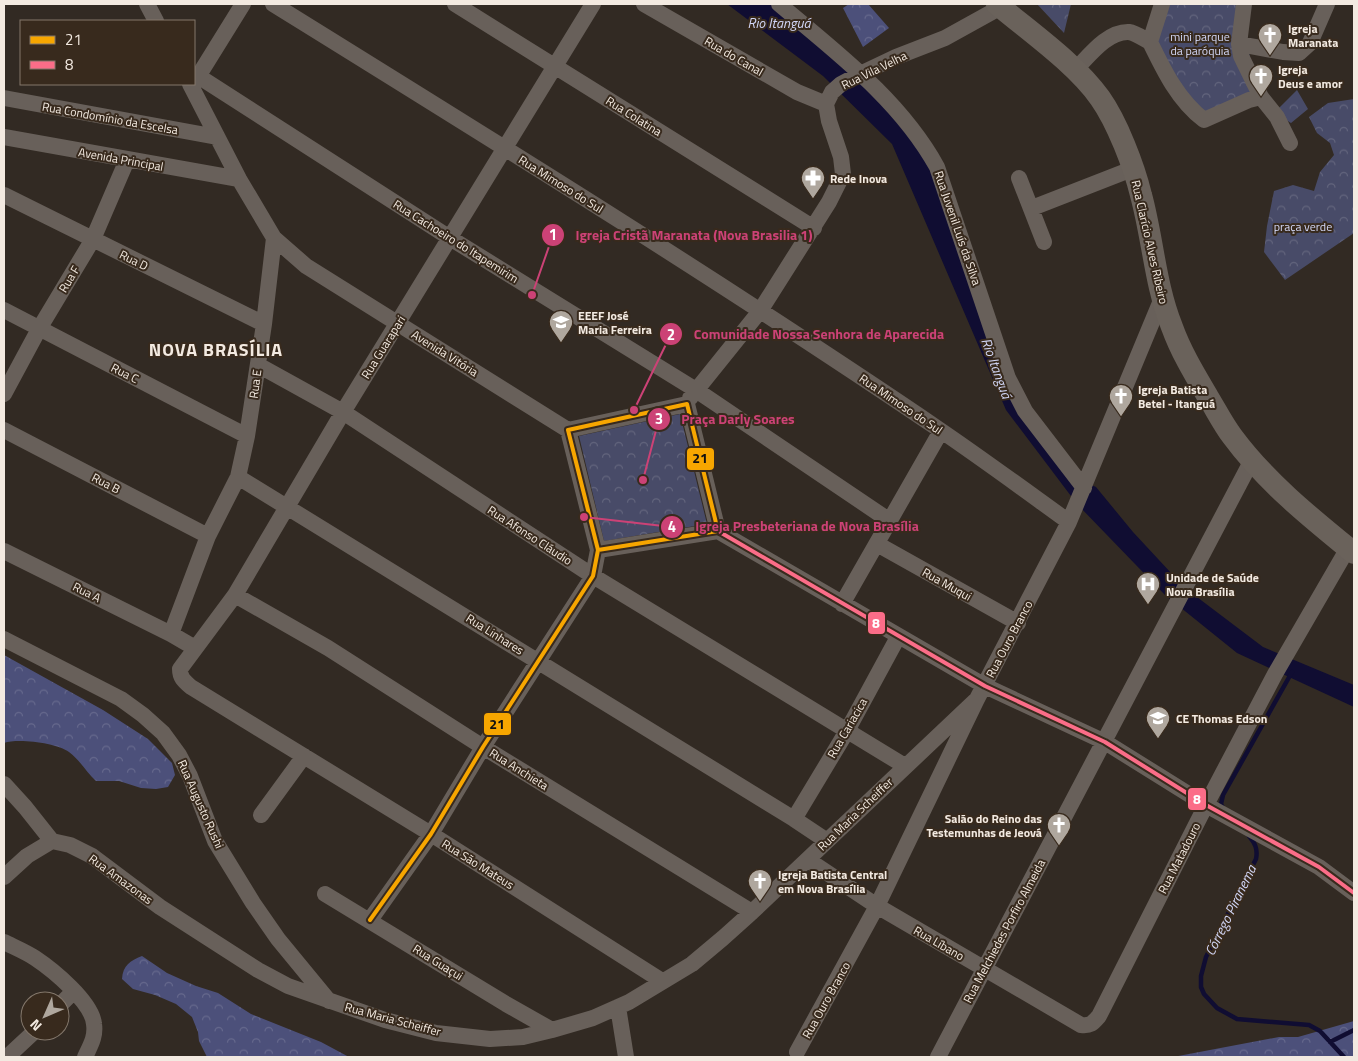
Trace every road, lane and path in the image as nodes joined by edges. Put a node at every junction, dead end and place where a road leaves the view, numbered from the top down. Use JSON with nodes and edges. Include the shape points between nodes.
{"nodes":[{"id":1,"x":145,"y":4,"type":"edge"},
{"id":2,"x":243,"y":4,"type":"edge"},
{"id":3,"x":273,"y":4,"type":"edge"},
{"id":4,"x":455,"y":4,"type":"edge"},
{"id":5,"x":593,"y":4,"type":"edge"},
{"id":6,"x":644,"y":4,"type":"edge"},
{"id":7,"x":779,"y":4,"type":"edge"},
{"id":8,"x":1162,"y":4,"type":"edge"},
{"id":9,"x":1244,"y":4,"type":"edge"},
{"id":10,"x":1327,"y":4,"type":"edge"},
{"id":11,"x":1000,"y":5,"type":"edge"},
{"id":12,"x":155,"y":20,"type":"edge"},
{"id":13,"x":1150,"y":42,"type":"junction"},
{"id":14,"x":1239,"y":44,"type":"junction"},
{"id":15,"x":555,"y":66,"type":"junction"},
{"id":16,"x":1075,"y":70,"type":"junction"},
{"id":17,"x":859,"y":75,"type":"junction"},
{"id":18,"x":195,"y":80,"type":"edge"},
{"id":19,"x":195,"y":84,"type":"edge"},
{"id":20,"x":194,"y":85,"type":"edge"},
{"id":21,"x":1261,"y":97,"type":"junction"},
{"id":22,"x":4,"y":98,"type":"edge"},
{"id":23,"x":826,"y":104,"type":"junction"},
{"id":24,"x":217,"y":137,"type":"junction"},
{"id":25,"x":4,"y":138,"type":"edge"},
{"id":26,"x":1290,"y":143,"type":"dead end"},
{"id":27,"x":504,"y":148,"type":"junction"},
{"id":28,"x":127,"y":160,"type":"junction"},
{"id":29,"x":1132,"y":169,"type":"junction"},
{"id":30,"x":1019,"y":178,"type":"dead end"},
{"id":31,"x":239,"y":179,"type":"junction"},
{"id":32,"x":4,"y":196,"type":"edge"},
{"id":33,"x":1032,"y":208,"type":"junction"},
{"id":34,"x":814,"y":228,"type":"junction"},
{"id":35,"x":274,"y":238,"type":"junction"},
{"id":36,"x":450,"y":238,"type":"junction"},
{"id":37,"x":93,"y":239,"type":"junction"},
{"id":38,"x":1044,"y":242,"type":"dead end"},
{"id":39,"x":1162,"y":298,"type":"junction"},
{"id":40,"x":4,"y":310,"type":"edge"},
{"id":41,"x":760,"y":311,"type":"junction"},
{"id":42,"x":397,"y":323,"type":"junction"},
{"id":43,"x":264,"y":324,"type":"junction"},
{"id":44,"x":39,"y":329,"type":"junction"},
{"id":45,"x":258,"y":365,"type":"junction"},
{"id":46,"x":696,"y":390,"type":"junction"},
{"id":47,"x":4,"y":394,"type":"edge"},
{"id":48,"x":687,"y":404,"type":"junction"},
{"id":49,"x":343,"y":412,"type":"junction"},
{"id":50,"x":4,"y":430,"type":"edge"},
{"id":51,"x":568,"y":430,"type":"junction"},
{"id":52,"x":941,"y":431,"type":"junction"},
{"id":53,"x":248,"y":436,"type":"junction"},
{"id":54,"x":1252,"y":460,"type":"junction"},
{"id":55,"x":238,"y":477,"type":"junction"},
{"id":56,"x":1084,"y":488,"type":"junction"},
{"id":57,"x":288,"y":506,"type":"junction"},
{"id":58,"x":890,"y":521,"type":"junction"},
{"id":59,"x":1069,"y":522,"type":"junction"},
{"id":60,"x":718,"y":531,"type":"junction"},
{"id":61,"x":208,"y":536,"type":"junction"},
{"id":62,"x":877,"y":544,"type":"junction"},
{"id":63,"x":598,"y":550,"type":"junction"},
{"id":64,"x":4,"y":551,"type":"edge"},
{"id":65,"x":1351,"y":551,"type":"edge"},
{"id":66,"x":593,"y":576,"type":"junction"},
{"id":67,"x":235,"y":595,"type":"junction"},
{"id":68,"x":842,"y":604,"type":"junction"},
{"id":69,"x":1018,"y":623,"type":"junction"},
{"id":70,"x":171,"y":634,"type":"junction"},
{"id":71,"x":898,"y":637,"type":"junction"},
{"id":72,"x":4,"y":639,"type":"edge"},
{"id":73,"x":195,"y":648,"type":"junction"},
{"id":74,"x":538,"y":661,"type":"junction"},
{"id":75,"x":191,"y":687,"type":"joint"},
{"id":76,"x":981,"y":692,"type":"junction"},
{"id":77,"x":846,"y":731,"type":"junction"},
{"id":78,"x":1105,"y":742,"type":"junction"},
{"id":79,"x":483,"y":746,"type":"junction"},
{"id":80,"x":304,"y":756,"type":"junction"},
{"id":81,"x":905,"y":766,"type":"junction"},
{"id":82,"x":4,"y":784,"type":"edge"},
{"id":83,"x":1206,"y":805,"type":"junction"},
{"id":84,"x":261,"y":815,"type":"dead end"},
{"id":85,"x":794,"y":818,"type":"junction"},
{"id":86,"x":431,"y":834,"type":"junction"},
{"id":87,"x":52,"y":841,"type":"junction"},
{"id":88,"x":827,"y":841,"type":"junction"},
{"id":89,"x":808,"y":860,"type":"junction"},
{"id":90,"x":4,"y":877,"type":"edge"},
{"id":91,"x":1354,"y":893,"type":"edge"},
{"id":92,"x":325,"y":894,"type":"dead end"},
{"id":93,"x":877,"y":906,"type":"junction"},
{"id":94,"x":752,"y":912,"type":"junction"},
{"id":95,"x":370,"y":920,"type":"junction"},
{"id":96,"x":4,"y":942,"type":"edge"},
{"id":97,"x":213,"y":942,"type":"joint"},
{"id":98,"x":984,"y":969,"type":"junction"},
{"id":99,"x":662,"y":982,"type":"junction"},
{"id":100,"x":74,"y":991,"type":"junction"},
{"id":101,"x":70,"y":995,"type":"edge"},
{"id":102,"x":330,"y":1002,"type":"junction"},
{"id":103,"x":618,"y":1007,"type":"junction"},
{"id":104,"x":1099,"y":1016,"type":"joint"},
{"id":105,"x":552,"y":1030,"type":"junction"},
{"id":106,"x":24,"y":1041,"type":"edge"},
{"id":107,"x":797,"y":1052,"type":"dead end"},
{"id":108,"x":7,"y":1057,"type":"edge"},
{"id":109,"x":85,"y":1057,"type":"edge"},
{"id":110,"x":626,"y":1057,"type":"edge"},
{"id":111,"x":938,"y":1057,"type":"edge"}],
"edges":[{"from":1,"to":12,"type":"street"},
{"from":2,"to":18,"type":"street"},
{"from":3,"to":27,"type":"street","name":"Rua Mimoso do Sul"},
{"from":4,"to":15,"type":"street","name":"Rua Colatina"},
{"from":5,"to":15,"type":"street","name":"Rua Guarapari"},
{"from":6,"to":23,"type":"street","name":"Rua do Canal","via":[[797,92]]},
{"from":7,"to":17,"type":"street","name":"Rua Juvenil Luís da Silva"},
{"from":8,"to":13,"type":"street"},
{"from":9,"to":14,"type":"street"},
{"from":10,"to":14,"type":"street","via":[[1310,43],[1299,53]]},
{"from":11,"to":16,"type":"street","name":"Rua Clarício Alves Ribeiro"},
{"from":11,"to":17,"type":"street","name":"Rua Vila Velha","via":[[945,38]]},
{"from":13,"to":16,"type":"street","via":[[1130,32],[1116,34],[1103,42]]},
{"from":13,"to":21,"type":"street","via":[[1166,75],[1191,110],[1204,120]]},
{"from":14,"to":21,"type":"street","via":[[1241,56]]},
{"from":15,"to":27,"type":"street","name":"Rua Guarapari"},
{"from":15,"to":34,"type":"street","name":"Rua Colatina"},
{"from":16,"to":29,"type":"street","name":"Rua Clarício Alves Ribeiro","via":[[1100,98],[1116,126]]},
{"from":17,"to":23,"type":"street","name":"Rua Vila Velha","via":[[841,84]]},
{"from":17,"to":56,"type":"street","name":"Rua Juvenil Luís da Silva","via":[[906,120],[924,143],[937,167],[1008,378],[1025,411]]},
{"from":19,"to":36,"type":"street","name":"Rua Cachoeiro do Itapemirim"},
{"from":20,"to":24,"type":"street"},
{"from":21,"to":26,"type":"street","via":[[1277,117]]},
{"from":22,"to":24,"type":"street","name":"Rua Condomínio da Escelsa"},
{"from":23,"to":34,"type":"street","via":[[843,174]]},
{"from":24,"to":31,"type":"street"},
{"from":25,"to":28,"type":"street","name":"Avenida Principal"},
{"from":27,"to":36,"type":"street","name":"Rua Guarapari"},
{"from":27,"to":41,"type":"street","name":"Rua Mimoso do Sul"},
{"from":28,"to":31,"type":"street","name":"Avenida Principal"},
{"from":28,"to":37,"type":"street","name":"Rua F"},
{"from":29,"to":33,"type":"street"},
{"from":29,"to":39,"type":"street","name":"Rua Clarício Alves Ribeiro","via":[[1141,193]]},
{"from":30,"to":33,"type":"street"},
{"from":31,"to":35,"type":"street"},
{"from":32,"to":37,"type":"street","name":"Rua D"},
{"from":33,"to":38,"type":"street"},
{"from":34,"to":41,"type":"street"},
{"from":35,"to":42,"type":"street","name":"Avenida Vitória","via":[[306,266]]},
{"from":35,"to":43,"type":"street","name":"Rua E"},
{"from":36,"to":42,"type":"street","name":"Rua Guarapari"},
{"from":36,"to":46,"type":"street","name":"Rua Cachoeiro do Itapemirim"},
{"from":37,"to":43,"type":"street","name":"Rua D"},
{"from":37,"to":44,"type":"street","name":"Rua F"},
{"from":39,"to":54,"type":"street","name":"Rua Clarício Alves Ribeiro","via":[[1174,334],[1194,372],[1232,436]]},
{"from":39,"to":56,"type":"street","name":"Rua Ouro Branco"},
{"from":40,"to":44,"type":"street","name":"Rua C"},
{"from":41,"to":46,"type":"street"},
{"from":41,"to":52,"type":"street","name":"Rua Mimoso do Sul"},
{"from":42,"to":49,"type":"street","name":"Rua Guarapari"},
{"from":42,"to":51,"type":"street","name":"Avenida Vitória"},
{"from":43,"to":45,"type":"street","name":"Rua E"},
{"from":44,"to":47,"type":"street","name":"Rua F"},
{"from":44,"to":53,"type":"street","name":"Rua C"},
{"from":45,"to":49,"type":"street","name":"Rua Afonso Cláudio"},
{"from":45,"to":53,"type":"street","name":"Rua E"},
{"from":46,"to":48,"type":"street"},
{"from":46,"to":58,"type":"street","name":"Rua Cachoeiro do Itapemirim"},
{"from":48,"to":51,"type":"street"},
{"from":48,"to":60,"type":"street"},
{"from":49,"to":57,"type":"street","name":"Rua Guarapari"},
{"from":49,"to":66,"type":"street","name":"Rua Afonso Cláudio"},
{"from":50,"to":61,"type":"street","name":"Rua B"},
{"from":51,"to":63,"type":"street"},
{"from":52,"to":58,"type":"street"},
{"from":52,"to":59,"type":"street","name":"Rua Mimoso do Sul"},
{"from":53,"to":55,"type":"street","name":"Rua E"},
{"from":54,"to":65,"type":"street","name":"Rua Clarício Alves Ribeiro","via":[[1318,525]]},
{"from":54,"to":78,"type":"street","name":"Rua Melchiedes Porfiro Almeida"},
{"from":55,"to":57,"type":"street","name":"Rua Linhares"},
{"from":55,"to":61,"type":"street","name":"Rua E"},
{"from":56,"to":59,"type":"street","name":"Rua Ouro Branco"},
{"from":57,"to":67,"type":"street","name":"Rua Guarapari"},
{"from":57,"to":74,"type":"street","name":"Rua Linhares"},
{"from":58,"to":62,"type":"street"},
{"from":59,"to":69,"type":"street","name":"Rua Ouro Branco"},
{"from":60,"to":63,"type":"street"},
{"from":60,"to":68,"type":"street"},
{"from":61,"to":70,"type":"street","name":"Rua E"},
{"from":62,"to":68,"type":"street"},
{"from":62,"to":69,"type":"street","name":"Rua Muqui"},
{"from":63,"to":66,"type":"street"},
{"from":64,"to":70,"type":"street","name":"Rua A"},
{"from":65,"to":83,"type":"street","name":"Rua Matadouro","via":[[1275,674]]},
{"from":66,"to":74,"type":"street"},
{"from":66,"to":77,"type":"street","name":"Rua Afonso Cláudio"},
{"from":67,"to":73,"type":"street","name":"Rua Guarapari"},
{"from":67,"to":79,"type":"street","name":"Rua Anchieta","via":[[328,648]]},
{"from":68,"to":71,"type":"street"},
{"from":69,"to":76,"type":"street","name":"Rua Ouro Branco"},
{"from":70,"to":73,"type":"street"},
{"from":71,"to":76,"type":"street"},
{"from":71,"to":77,"type":"street","name":"Rua Cariacica"},
{"from":72,"to":102,"type":"street","name":"Rua Augusto Rushi","via":[[121,699],[163,733],[180,755],[215,841],[243,888],[278,939]]},
{"from":73,"to":75,"type":"street","name":"Rua Guarapari","via":[[180,669],[180,675]]},
{"from":74,"to":79,"type":"street"},
{"from":74,"to":85,"type":"street","name":"Rua Linhares"},
{"from":75,"to":80,"type":"street","name":"Rua São Mateus"},
{"from":76,"to":78,"type":"street"},
{"from":76,"to":81,"type":"street","name":"Rua Maria Scheiffer"},
{"from":76,"to":93,"type":"street","name":"Rua Ouro Branco"},
{"from":77,"to":81,"type":"street","name":"Rua Afonso Cláudio"},
{"from":77,"to":85,"type":"street","name":"Rua Cariacica"},
{"from":78,"to":83,"type":"street"},
{"from":78,"to":98,"type":"street","name":"Rua Melchiedes Porfiro Almeida"},
{"from":79,"to":86,"type":"street"},
{"from":79,"to":94,"type":"street","name":"Rua Anchieta"},
{"from":80,"to":84,"type":"street"},
{"from":80,"to":86,"type":"street","name":"Rua São Mateus"},
{"from":81,"to":88,"type":"street","name":"Rua Maria Scheiffer"},
{"from":82,"to":87,"type":"street"},
{"from":83,"to":91,"type":"street","via":[[1319,866]]},
{"from":83,"to":104,"type":"street","name":"Rua Matadouro"},
{"from":85,"to":88,"type":"street","name":"Rua Linhares"},
{"from":86,"to":95,"type":"street"},
{"from":86,"to":99,"type":"street","name":"Rua São Mateus"},
{"from":87,"to":90,"type":"street","via":[[27,856]]},
{"from":87,"to":97,"type":"street","name":"Rua Amazonas","via":[[70,845],[92,856]]},
{"from":88,"to":89,"type":"street","name":"Rua Maria Scheiffer"},
{"from":89,"to":93,"type":"street","name":"Rua Líbano"},
{"from":89,"to":94,"type":"street","name":"Rua Maria Scheiffer"},
{"from":92,"to":95,"type":"street","name":"Rua Guaçui"},
{"from":93,"to":98,"type":"street","name":"Rua Líbano"},
{"from":93,"to":107,"type":"street","name":"Rua Ouro Branco"},
{"from":94,"to":99,"type":"street","name":"Rua Maria Scheiffer","via":[[692,964]]},
{"from":95,"to":105,"type":"street","name":"Rua Guaçui"},
{"from":96,"to":100,"type":"street","via":[[34,958]]},
{"from":97,"to":102,"type":"street","name":"Rua Maria Scheiffer","via":[[288,986]]},
{"from":98,"to":104,"type":"street","name":"Rua Líbano","via":[[1081,1025],[1093,1024]]},
{"from":98,"to":111,"type":"street","name":"Rua Melchiedes Porfiro Almeida"},
{"from":99,"to":103,"type":"street","name":"Rua Maria Scheiffer"},
{"from":100,"to":101,"type":"street"},
{"from":100,"to":109,"type":"street","via":[[94,1022],[94,1039]]},
{"from":102,"to":105,"type":"street","name":"Rua Maria Scheiffer","via":[[436,1032],[490,1039],[523,1037]]},
{"from":103,"to":105,"type":"street","name":"Rua Maria Scheiffer"},
{"from":103,"to":110,"type":"street"},
{"from":106,"to":108,"type":"street"}]}
